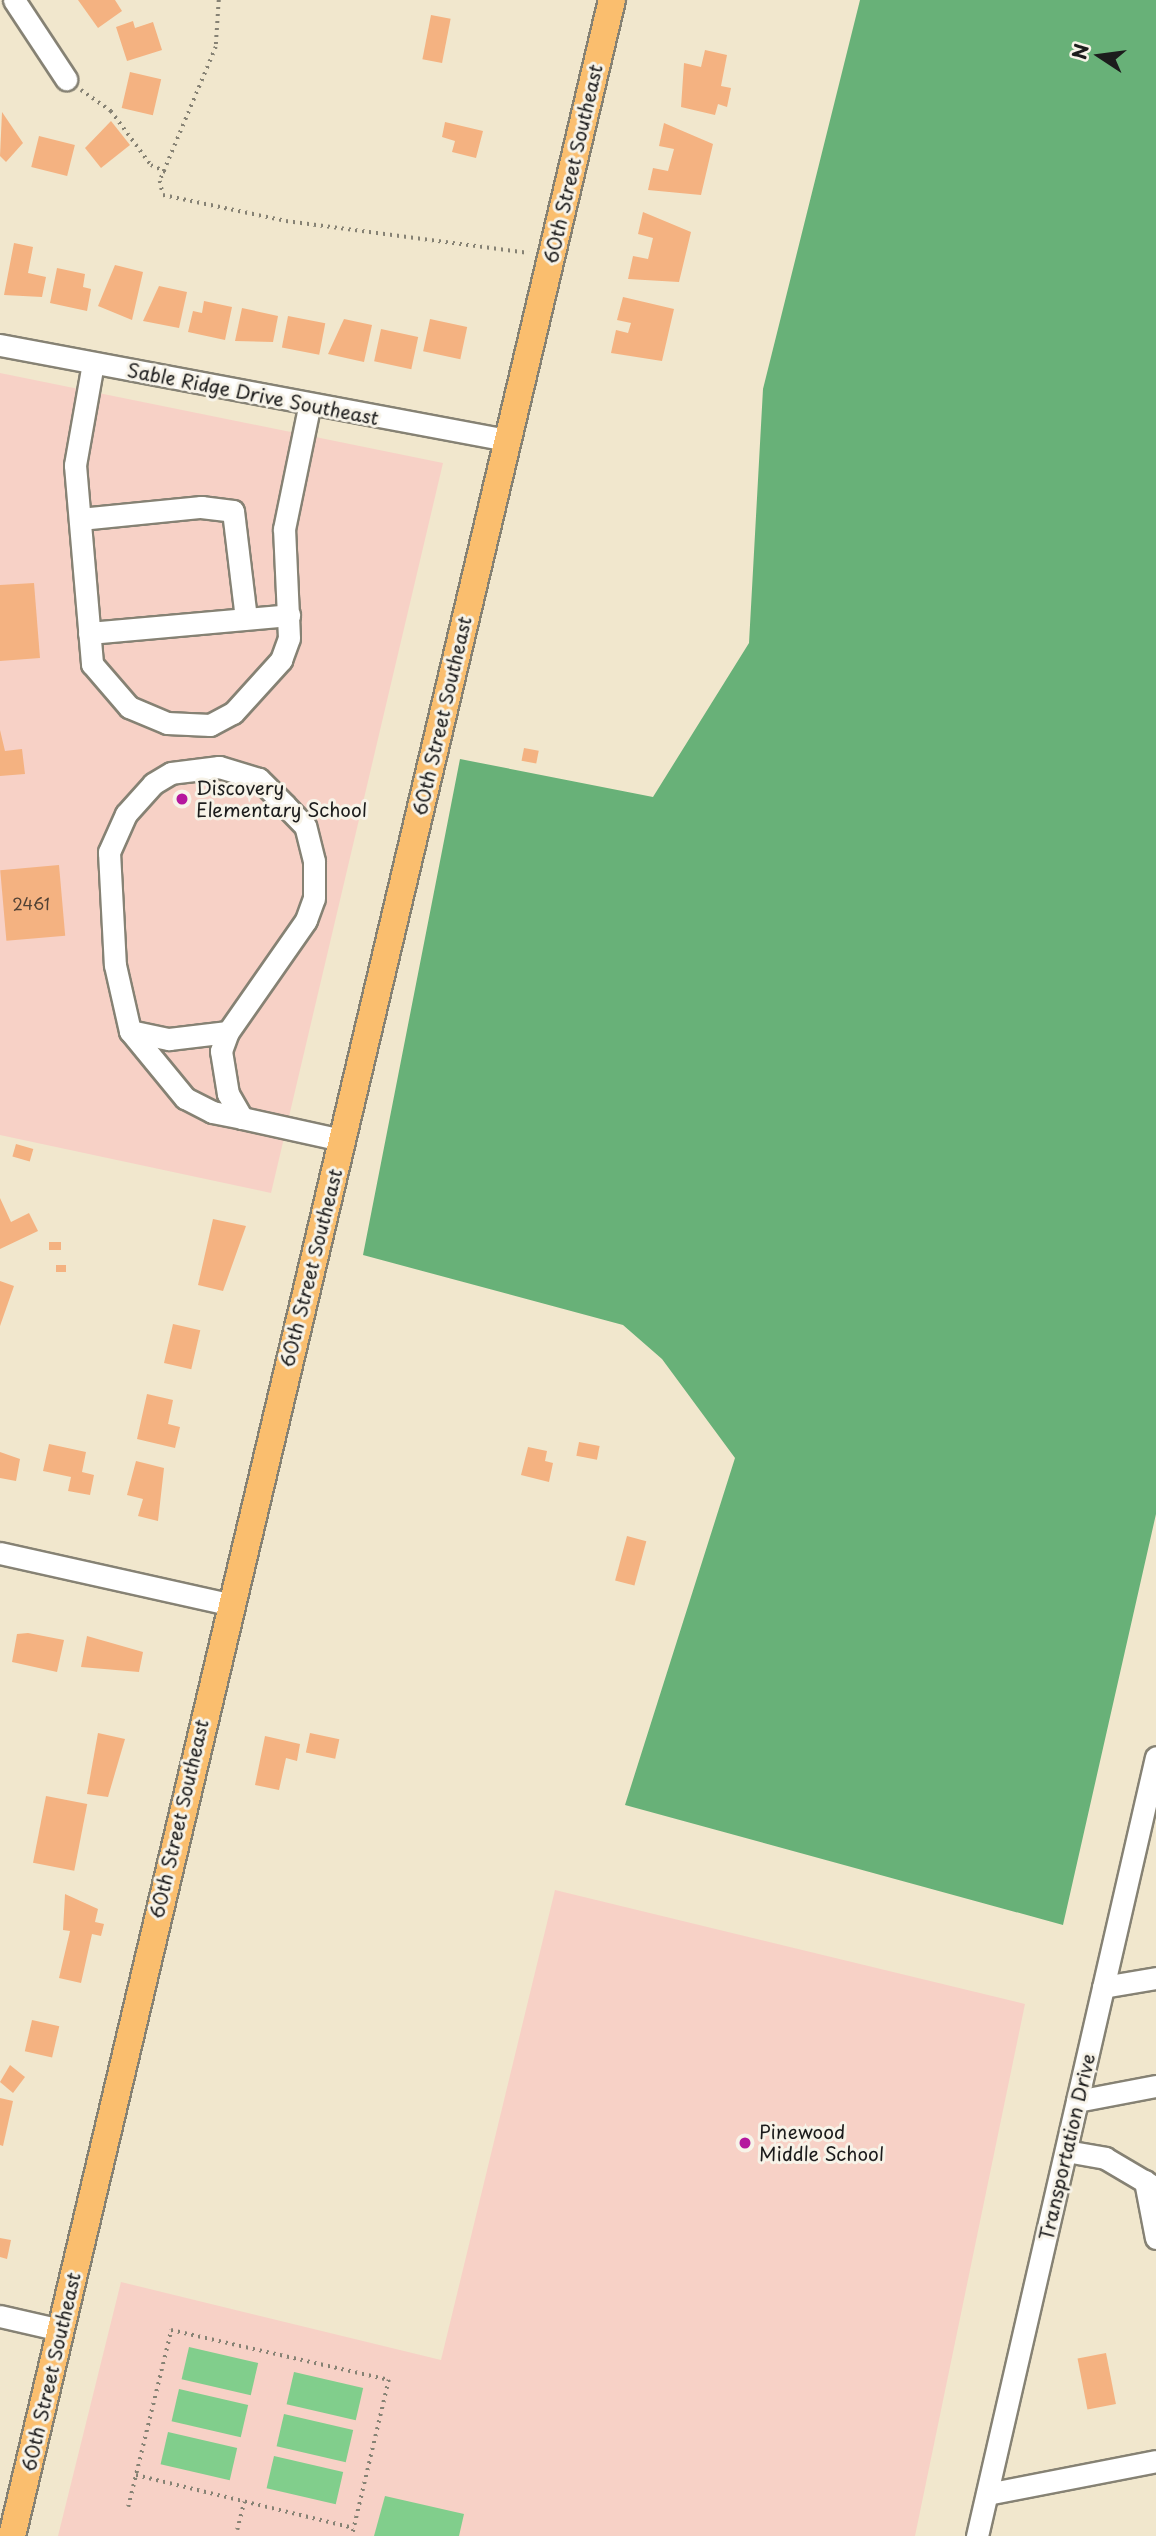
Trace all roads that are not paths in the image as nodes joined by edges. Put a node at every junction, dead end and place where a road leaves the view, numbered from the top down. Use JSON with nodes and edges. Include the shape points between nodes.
{"nodes":[{"id":1,"x":14,"y":0,"type":"edge"},
{"id":2,"x":612,"y":0,"type":"edge"},
{"id":3,"x":66,"y":79,"type":"road end"},
{"id":4,"x":0,"y":345,"type":"edge"},
{"id":5,"x":93,"y":363,"type":"junction"},
{"id":6,"x":309,"y":407,"type":"junction"},
{"id":7,"x":508,"y":440,"type":"junction"},
{"id":8,"x":80,"y":519,"type":"junction"},
{"id":9,"x":289,"y":615,"type":"junction"},
{"id":10,"x":246,"y":618,"type":"junction"},
{"id":11,"x":89,"y":633,"type":"junction"},
{"id":12,"x":130,"y":1031,"type":"junction"},
{"id":13,"x":228,"y":1032,"type":"junction"},
{"id":14,"x":242,"y":1118,"type":"junction"},
{"id":15,"x":342,"y":1140,"type":"junction"},
{"id":16,"x":0,"y":1553,"type":"edge"},
{"id":17,"x":229,"y":1604,"type":"junction"},
{"id":18,"x":1156,"y":1757,"type":"edge"},
{"id":19,"x":1156,"y":1978,"type":"edge"},
{"id":20,"x":1103,"y":1987,"type":"junction"},
{"id":21,"x":1156,"y":2086,"type":"edge"},
{"id":22,"x":1077,"y":2101,"type":"junction"},
{"id":23,"x":1066,"y":2151,"type":"junction"},
{"id":24,"x":1151,"y":2185,"type":"edge"},
{"id":25,"x":1156,"y":2238,"type":"edge"},
{"id":26,"x":0,"y":2316,"type":"edge"},
{"id":27,"x":61,"y":2330,"type":"junction"},
{"id":28,"x":1156,"y":2461,"type":"edge"},
{"id":29,"x":987,"y":2494,"type":"junction"},
{"id":30,"x":12,"y":2536,"type":"edge"},
{"id":31,"x":977,"y":2536,"type":"edge"}],
"edges":[{"from":1,"to":3,"type":"street"},
{"from":2,"to":7,"type":"main road","name":"60th Street Southeast"},
{"from":4,"to":5,"type":"street","name":"Sable Ridge Drive Southeast"},
{"from":5,"to":6,"type":"street","name":"Sable Ridge Drive Southeast"},
{"from":5,"to":8,"type":"street","via":[[75,465]]},
{"from":6,"to":7,"type":"street","name":"Sable Ridge Drive Southeast"},
{"from":6,"to":9,"type":"street","via":[[284,529]]},
{"from":7,"to":15,"type":"main road","name":"60th Street Southeast"},
{"from":8,"to":10,"type":"street","via":[[201,507],[233,511]]},
{"from":8,"to":11,"type":"street"},
{"from":9,"to":10,"type":"street"},
{"from":9,"to":11,"type":"street","via":[[289,638],[265,684],[247,704],[211,725],[167,723],[129,707],[92,664]]},
{"from":10,"to":11,"type":"street"},
{"from":12,"to":13,"type":"street","via":[[169,1039]]},
{"from":12,"to":13,"type":"street","via":[[115,965],[108,852],[127,814],[153,784],[172,773],[219,767],[259,779],[306,826],[314,861],[314,898],[306,920]]},
{"from":12,"to":14,"type":"street","via":[[185,1098]]},
{"from":13,"to":14,"type":"street","via":[[222,1072]]},
{"from":14,"to":15,"type":"street"},
{"from":15,"to":17,"type":"main road","name":"60th Street Southeast"},
{"from":16,"to":17,"type":"street"},
{"from":17,"to":27,"type":"main road","name":"60th Street Southeast"},
{"from":18,"to":20,"type":"street","name":"Transportation Drive"},
{"from":19,"to":20,"type":"street"},
{"from":20,"to":22,"type":"street","name":"Transportation Drive"},
{"from":21,"to":22,"type":"street"},
{"from":22,"to":23,"type":"street","name":"Transportation Drive"},
{"from":23,"to":24,"type":"street","via":[[1105,2158]]},
{"from":23,"to":29,"type":"street","name":"Transportation Drive"},
{"from":24,"to":25,"type":"street"},
{"from":26,"to":27,"type":"street"},
{"from":27,"to":30,"type":"main road","name":"60th Street Southeast"},
{"from":28,"to":29,"type":"street"},
{"from":29,"to":31,"type":"street","name":"Transportation Drive"}]}
